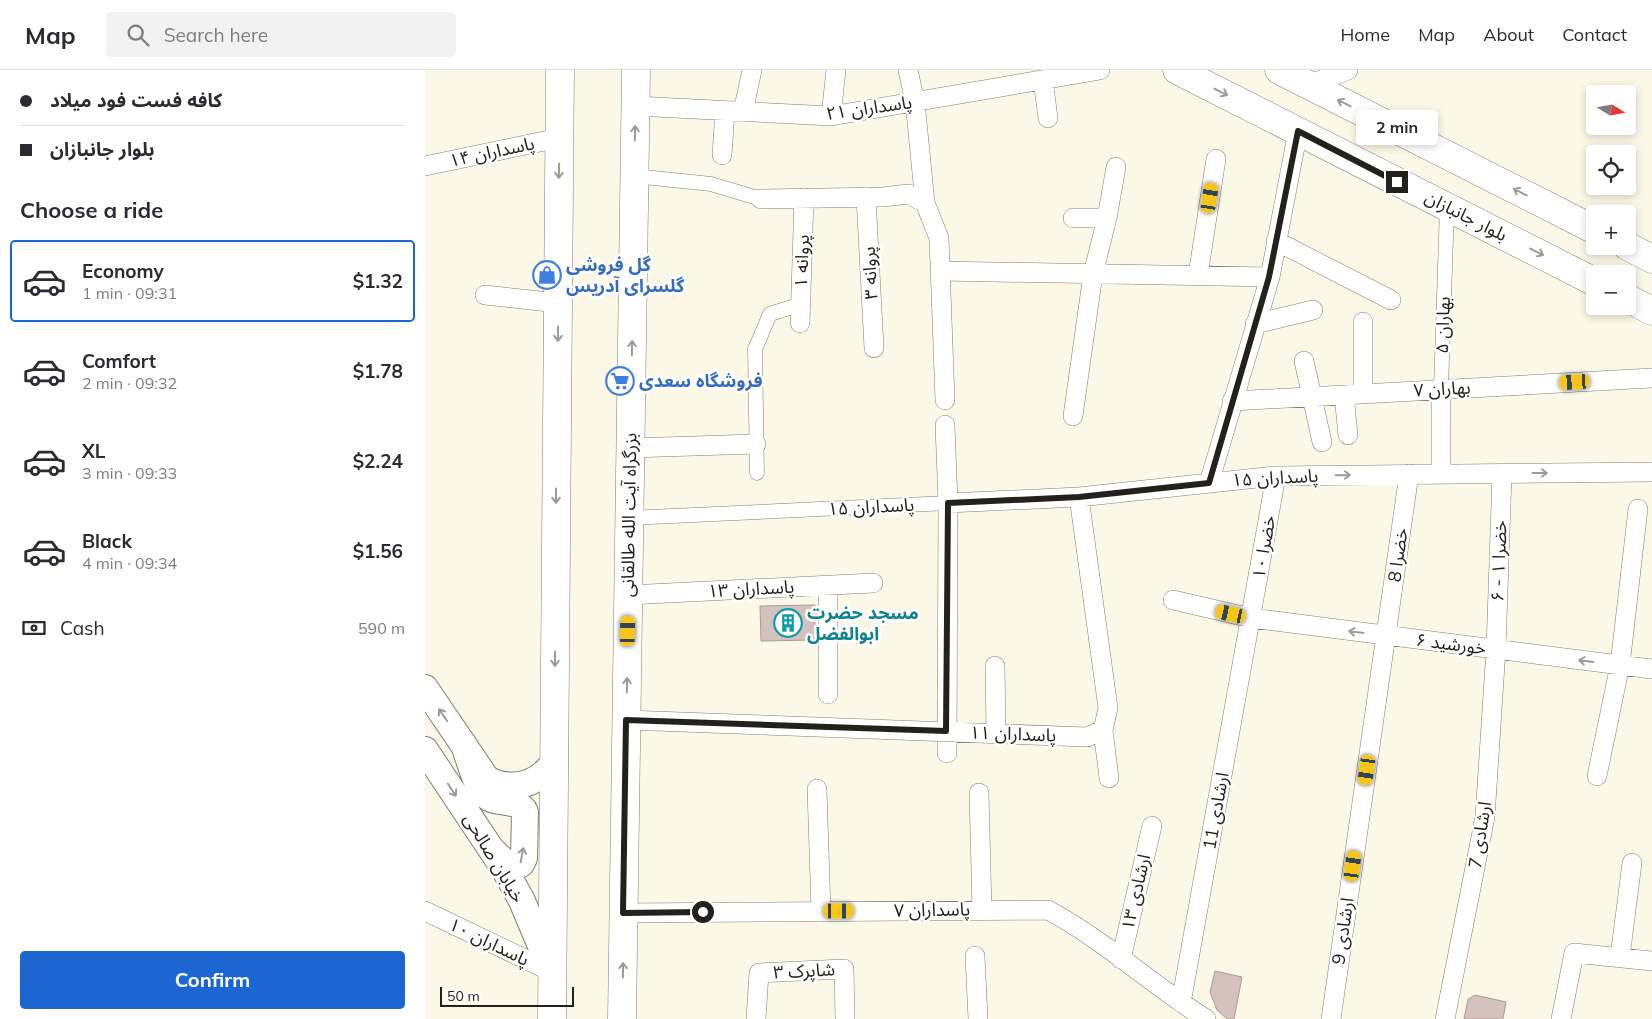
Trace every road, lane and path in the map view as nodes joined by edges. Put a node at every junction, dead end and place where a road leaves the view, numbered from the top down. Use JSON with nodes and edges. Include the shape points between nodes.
{"nodes":[{"id":1,"x":560,"y":70,"type":"edge"},
{"id":2,"x":636,"y":70,"type":"edge"},
{"id":3,"x":752,"y":70,"type":"edge"},
{"id":4,"x":836,"y":70,"type":"edge"},
{"id":5,"x":908,"y":70,"type":"edge"},
{"id":6,"x":1100,"y":70,"type":"edge"},
{"id":7,"x":1177,"y":70,"type":"edge"},
{"id":8,"x":1279,"y":70,"type":"edge"},
{"id":9,"x":1348,"y":70,"type":"edge"},
{"id":10,"x":1043,"y":80,"type":"junction"},
{"id":11,"x":1308,"y":85,"type":"junction"},
{"id":12,"x":915,"y":102,"type":"junction"},
{"id":13,"x":635,"y":106,"type":"junction"},
{"id":14,"x":734,"y":111,"type":"junction"},
{"id":15,"x":831,"y":116,"type":"junction"},
{"id":16,"x":1048,"y":118,"type":"dead end"},
{"id":17,"x":1298,"y":131,"type":"junction"},
{"id":18,"x":559,"y":138,"type":"junction"},
{"id":19,"x":722,"y":155,"type":"dead end"},
{"id":20,"x":1216,"y":159,"type":"dead end"},
{"id":21,"x":425,"y":166,"type":"edge"},
{"id":22,"x":1116,"y":167,"type":"dead end"},
{"id":23,"x":634,"y":176,"type":"junction"},
{"id":24,"x":866,"y":197,"type":"junction"},
{"id":25,"x":804,"y":198,"type":"junction"},
{"id":26,"x":761,"y":199,"type":"joint"},
{"id":27,"x":925,"y":203,"type":"junction"},
{"id":28,"x":1447,"y":207,"type":"junction"},
{"id":29,"x":1073,"y":218,"type":"dead end"},
{"id":30,"x":1107,"y":218,"type":"junction"},
{"id":31,"x":1586,"y":225,"type":"edge"},
{"id":32,"x":1276,"y":241,"type":"junction"},
{"id":33,"x":1636,"y":251,"type":"edge"},
{"id":34,"x":1652,"y":259,"type":"edge"},
{"id":35,"x":941,"y":271,"type":"junction"},
{"id":36,"x":1093,"y":274,"type":"junction"},
{"id":37,"x":1198,"y":276,"type":"junction"},
{"id":38,"x":1269,"y":277,"type":"junction"},
{"id":39,"x":1586,"y":277,"type":"edge"},
{"id":40,"x":485,"y":294,"type":"dead end"},
{"id":41,"x":1391,"y":300,"type":"dead end"},
{"id":42,"x":558,"y":303,"type":"junction"},
{"id":43,"x":1636,"y":303,"type":"edge"},
{"id":44,"x":801,"y":304,"type":"junction"},
{"id":45,"x":1313,"y":310,"type":"dead end"},
{"id":46,"x":1652,"y":311,"type":"edge"},
{"id":47,"x":1363,"y":322,"type":"dead end"},
{"id":48,"x":800,"y":323,"type":"dead end"},
{"id":49,"x":1255,"y":324,"type":"junction"},
{"id":50,"x":873,"y":348,"type":"dead end"},
{"id":51,"x":1304,"y":361,"type":"dead end"},
{"id":52,"x":1652,"y":378,"type":"edge"},
{"id":53,"x":1441,"y":389,"type":"junction"},
{"id":54,"x":1363,"y":394,"type":"junction"},
{"id":55,"x":1344,"y":395,"type":"junction"},
{"id":56,"x":1312,"y":396,"type":"junction"},
{"id":57,"x":945,"y":400,"type":"dead end"},
{"id":58,"x":1232,"y":401,"type":"junction"},
{"id":59,"x":1073,"y":416,"type":"dead end"},
{"id":60,"x":945,"y":425,"type":"dead end"},
{"id":61,"x":1348,"y":435,"type":"dead end"},
{"id":62,"x":1322,"y":442,"type":"dead end"},
{"id":63,"x":756,"y":444,"type":"junction"},
{"id":64,"x":631,"y":448,"type":"junction"},
{"id":65,"x":1652,"y":472,"type":"edge"},
{"id":66,"x":757,"y":473,"type":"dead end"},
{"id":67,"x":1409,"y":474,"type":"junction"},
{"id":68,"x":1441,"y":474,"type":"junction"},
{"id":69,"x":1501,"y":474,"type":"junction"},
{"id":70,"x":1276,"y":476,"type":"junction"},
{"id":71,"x":1209,"y":483,"type":"junction"},
{"id":72,"x":1079,"y":497,"type":"junction"},
{"id":73,"x":948,"y":503,"type":"junction"},
{"id":74,"x":1638,"y":509,"type":"dead end"},
{"id":75,"x":629,"y":518,"type":"junction"},
{"id":76,"x":873,"y":583,"type":"dead end"},
{"id":77,"x":828,"y":585,"type":"junction"},
{"id":78,"x":628,"y":595,"type":"junction"},
{"id":79,"x":1173,"y":600,"type":"dead end"},
{"id":80,"x":1251,"y":618,"type":"junction"},
{"id":81,"x":1386,"y":635,"type":"junction"},
{"id":82,"x":1496,"y":649,"type":"junction"},
{"id":83,"x":1620,"y":665,"type":"junction"},
{"id":84,"x":995,"y":666,"type":"dead end"},
{"id":85,"x":1652,"y":669,"type":"edge"},
{"id":86,"x":425,"y":688,"type":"edge"},
{"id":87,"x":828,"y":694,"type":"dead end"},
{"id":88,"x":626,"y":720,"type":"junction"},
{"id":89,"x":1103,"y":730,"type":"junction"},
{"id":90,"x":946,"y":731,"type":"junction"},
{"id":91,"x":996,"y":733,"type":"junction"},
{"id":92,"x":463,"y":745,"type":"junction"},
{"id":93,"x":425,"y":750,"type":"edge"},
{"id":94,"x":947,"y":753,"type":"dead end"},
{"id":95,"x":554,"y":762,"type":"junction"},
{"id":96,"x":1597,"y":776,"type":"dead end"},
{"id":97,"x":1109,"y":778,"type":"dead end"},
{"id":98,"x":817,"y":790,"type":"dead end"},
{"id":99,"x":979,"y":793,"type":"dead end"},
{"id":100,"x":1152,"y":826,"type":"dead end"},
{"id":101,"x":491,"y":850,"type":"junction"},
{"id":102,"x":1632,"y":863,"type":"dead end"},
{"id":103,"x":982,"y":910,"type":"junction"},
{"id":104,"x":425,"y":911,"type":"edge"},
{"id":105,"x":821,"y":911,"type":"junction"},
{"id":106,"x":623,"y":913,"type":"junction"},
{"id":107,"x":975,"y":956,"type":"dead end"},
{"id":108,"x":1621,"y":957,"type":"junction"},
{"id":109,"x":1121,"y":959,"type":"junction"},
{"id":110,"x":1652,"y":961,"type":"edge"},
{"id":111,"x":552,"y":972,"type":"junction"},
{"id":112,"x":1181,"y":1003,"type":"junction"},
{"id":113,"x":552,"y":1019,"type":"edge"},
{"id":114,"x":622,"y":1019,"type":"edge"},
{"id":115,"x":756,"y":1019,"type":"edge"},
{"id":116,"x":845,"y":1019,"type":"edge"},
{"id":117,"x":979,"y":1019,"type":"edge"},
{"id":118,"x":1206,"y":1019,"type":"edge"},
{"id":119,"x":1331,"y":1019,"type":"edge"},
{"id":120,"x":1445,"y":1019,"type":"edge"},
{"id":121,"x":1561,"y":1019,"type":"edge"}],
"edges":[{"from":1,"to":18,"type":"highway"},
{"from":2,"to":13,"type":"highway","name":"بزرگراه آیت الله طالقانی"},
{"from":3,"to":14,"type":"street"},
{"from":4,"to":15,"type":"street"},
{"from":5,"to":12,"type":"street"},
{"from":6,"to":10,"type":"street","name":"پاسداران ۲۱"},
{"from":7,"to":17,"type":"highway","name":"بلوار جانبازان","one_way":true},
{"from":8,"to":11,"type":"highway"},
{"from":9,"to":11,"type":"street"},
{"from":10,"to":12,"type":"street","name":"پاسداران ۲۱"},
{"from":10,"to":16,"type":"street"},
{"from":31,"to":11,"type":"highway","one_way":true},
{"from":12,"to":15,"type":"street","name":"پاسداران ۲۱"},
{"from":12,"to":27,"type":"street"},
{"from":13,"to":14,"type":"street","name":"پاسداران ۲۱"},
{"from":23,"to":13,"type":"highway","name":"بزرگراه آیت الله طالقانی","one_way":true},
{"from":14,"to":15,"type":"street","name":"پاسداران ۲۱"},
{"from":14,"to":19,"type":"street"},
{"from":17,"to":28,"type":"highway","name":"بلوار جانبازان"},
{"from":17,"to":32,"type":"street"},
{"from":18,"to":21,"type":"street","name":"پاسداران ۱۴"},
{"from":18,"to":42,"type":"highway","one_way":true},
{"from":20,"to":37,"type":"street"},
{"from":22,"to":30,"type":"street"},
{"from":23,"to":26,"type":"street","via":[[711,184]]},
{"from":64,"to":23,"type":"highway","name":"بزرگراه آیت الله طالقانی","one_way":true},
{"from":24,"to":25,"type":"street"},
{"from":24,"to":27,"type":"street","via":[[908,194]]},
{"from":24,"to":50,"type":"street","name":"پروانه ۳"},
{"from":25,"to":26,"type":"street"},
{"from":25,"to":44,"type":"street","name":"پروانه ۱"},
{"from":27,"to":35,"type":"street","via":[[939,238]]},
{"from":28,"to":39,"type":"highway","name":"بلوار جانبازان","one_way":true},
{"from":28,"to":53,"type":"street","name":"بهاران ۵"},
{"from":29,"to":30,"type":"street"},
{"from":30,"to":36,"type":"street"},
{"from":32,"to":38,"type":"street"},
{"from":32,"to":41,"type":"street"},
{"from":33,"to":34,"type":"highway"},
{"from":35,"to":36,"type":"street"},
{"from":35,"to":57,"type":"street"},
{"from":36,"to":37,"type":"street"},
{"from":36,"to":59,"type":"street"},
{"from":37,"to":38,"type":"street"},
{"from":38,"to":49,"type":"street"},
{"from":40,"to":42,"type":"street"},
{"from":42,"to":95,"type":"highway","one_way":true},
{"from":43,"to":46,"type":"highway"},
{"from":44,"to":48,"type":"street","name":"پروانه ۱"},
{"from":44,"to":63,"type":"street","via":[[770,314],[755,349]]},
{"from":45,"to":49,"type":"street"},
{"from":47,"to":54,"type":"street"},
{"from":49,"to":58,"type":"street"},
{"from":51,"to":56,"type":"street"},
{"from":52,"to":53,"type":"street","name":"بهاران ۷"},
{"from":53,"to":54,"type":"street","name":"بهاران ۷"},
{"from":53,"to":68,"type":"street","name":"بهاران ۵"},
{"from":54,"to":55,"type":"street","name":"بهاران ۷"},
{"from":55,"to":56,"type":"street","name":"بهاران ۷"},
{"from":55,"to":61,"type":"street"},
{"from":56,"to":58,"type":"street","name":"بهاران ۷"},
{"from":56,"to":62,"type":"street"},
{"from":58,"to":71,"type":"street"},
{"from":60,"to":73,"type":"street"},
{"from":63,"to":64,"type":"street"},
{"from":63,"to":66,"type":"street"},
{"from":64,"to":75,"type":"highway","name":"بزرگراه آیت الله طالقانی"},
{"from":69,"to":65,"type":"street","name":"پاسداران ۱۵","one_way":true},
{"from":67,"to":68,"type":"street","name":"پاسداران ۱۵"},
{"from":70,"to":67,"type":"street","name":"پاسداران ۱۵","one_way":true},
{"from":67,"to":81,"type":"street","name":"خضرا 8"},
{"from":68,"to":69,"type":"street","name":"پاسداران ۱۵"},
{"from":69,"to":82,"type":"street","name":"خضرا ۱ - ۶"},
{"from":70,"to":71,"type":"street","name":"پاسداران ۱۵"},
{"from":70,"to":80,"type":"street","name":"خضرا ۱۰"},
{"from":71,"to":72,"type":"street","name":"پاسداران ۱۵"},
{"from":72,"to":73,"type":"street","name":"پاسداران ۱۵"},
{"from":72,"to":89,"type":"street","via":[[1108,708]]},
{"from":73,"to":75,"type":"street","name":"پاسداران ۱۵"},
{"from":73,"to":90,"type":"street"},
{"from":74,"to":83,"type":"street"},
{"from":75,"to":78,"type":"highway","name":"بزرگراه آیت الله طالقانی"},
{"from":76,"to":77,"type":"street","name":"پاسداران ۱۳"},
{"from":77,"to":78,"type":"street","name":"پاسداران ۱۳"},
{"from":77,"to":87,"type":"street"},
{"from":88,"to":78,"type":"highway","name":"بزرگراه آیت الله طالقانی","one_way":true},
{"from":79,"to":80,"type":"street","name":"خورشید ۶"},
{"from":81,"to":80,"type":"street","name":"خورشید ۶","one_way":true},
{"from":80,"to":112,"type":"street","name":"ارشادی 11"},
{"from":81,"to":82,"type":"street","name":"خورشید ۶"},
{"from":81,"to":119,"type":"street","name":"ارشادی 9"},
{"from":83,"to":82,"type":"street","name":"خورشید ۶","one_way":true},
{"from":82,"to":120,"type":"street","name":"ارشادی 7","via":[[1485,817]]},
{"from":83,"to":85,"type":"street","name":"خورشید ۶"},
{"from":83,"to":96,"type":"street"},
{"from":84,"to":91,"type":"street"},
{"from":92,"to":86,"type":"main road","one_way":true},
{"from":88,"to":90,"type":"street","name":"پاسداران ١١"},
{"from":88,"to":106,"type":"highway","name":"بزرگراه آیت الله طالقانی"},
{"from":89,"to":91,"type":"street","name":"پاسداران ١١","via":[[1087,737]]},
{"from":89,"to":97,"type":"street"},
{"from":90,"to":91,"type":"street","name":"پاسداران ١١"},
{"from":90,"to":94,"type":"street"},
{"from":92,"to":95,"type":"main road","via":[[486,778],[498,784],[526,783],[543,774]]},
{"from":101,"to":92,"type":"main road","one_way":true,"via":[[509,865],[521,864],[525,812],[519,805],[487,796],[479,786]]},
{"from":93,"to":101,"type":"main road","name":"خیابان صالحی","one_way":true},
{"from":95,"to":111,"type":"highway"},
{"from":98,"to":105,"type":"street"},
{"from":99,"to":103,"type":"street"},
{"from":100,"to":109,"type":"street","name":"ارشادی ۱۳"},
{"from":101,"to":111,"type":"main road","name":"خیابان صالحی","via":[[522,901]]},
{"from":102,"to":108,"type":"street"},
{"from":103,"to":105,"type":"street","name":"پاسداران ۷"},
{"from":103,"to":109,"type":"street","name":"پاسداران ۷","via":[[1048,910],[1075,924]]},
{"from":104,"to":111,"type":"street","name":"پاسداران ١٠"},
{"from":105,"to":106,"type":"street","name":"پاسداران ۷"},
{"from":114,"to":106,"type":"highway","name":"بزرگراه آیت الله طالقانی","one_way":true},
{"from":107,"to":117,"type":"street"},
{"from":108,"to":110,"type":"street"},
{"from":108,"to":121,"type":"street","via":[[1574,953]]},
{"from":109,"to":112,"type":"street","name":"پاسداران ۷"},
{"from":111,"to":113,"type":"highway"},
{"from":112,"to":118,"type":"street","name":"پاسداران ۷"},
{"from":115,"to":116,"type":"street","name":"شاپرک ۳","via":[[759,973],[844,969]]}]}
